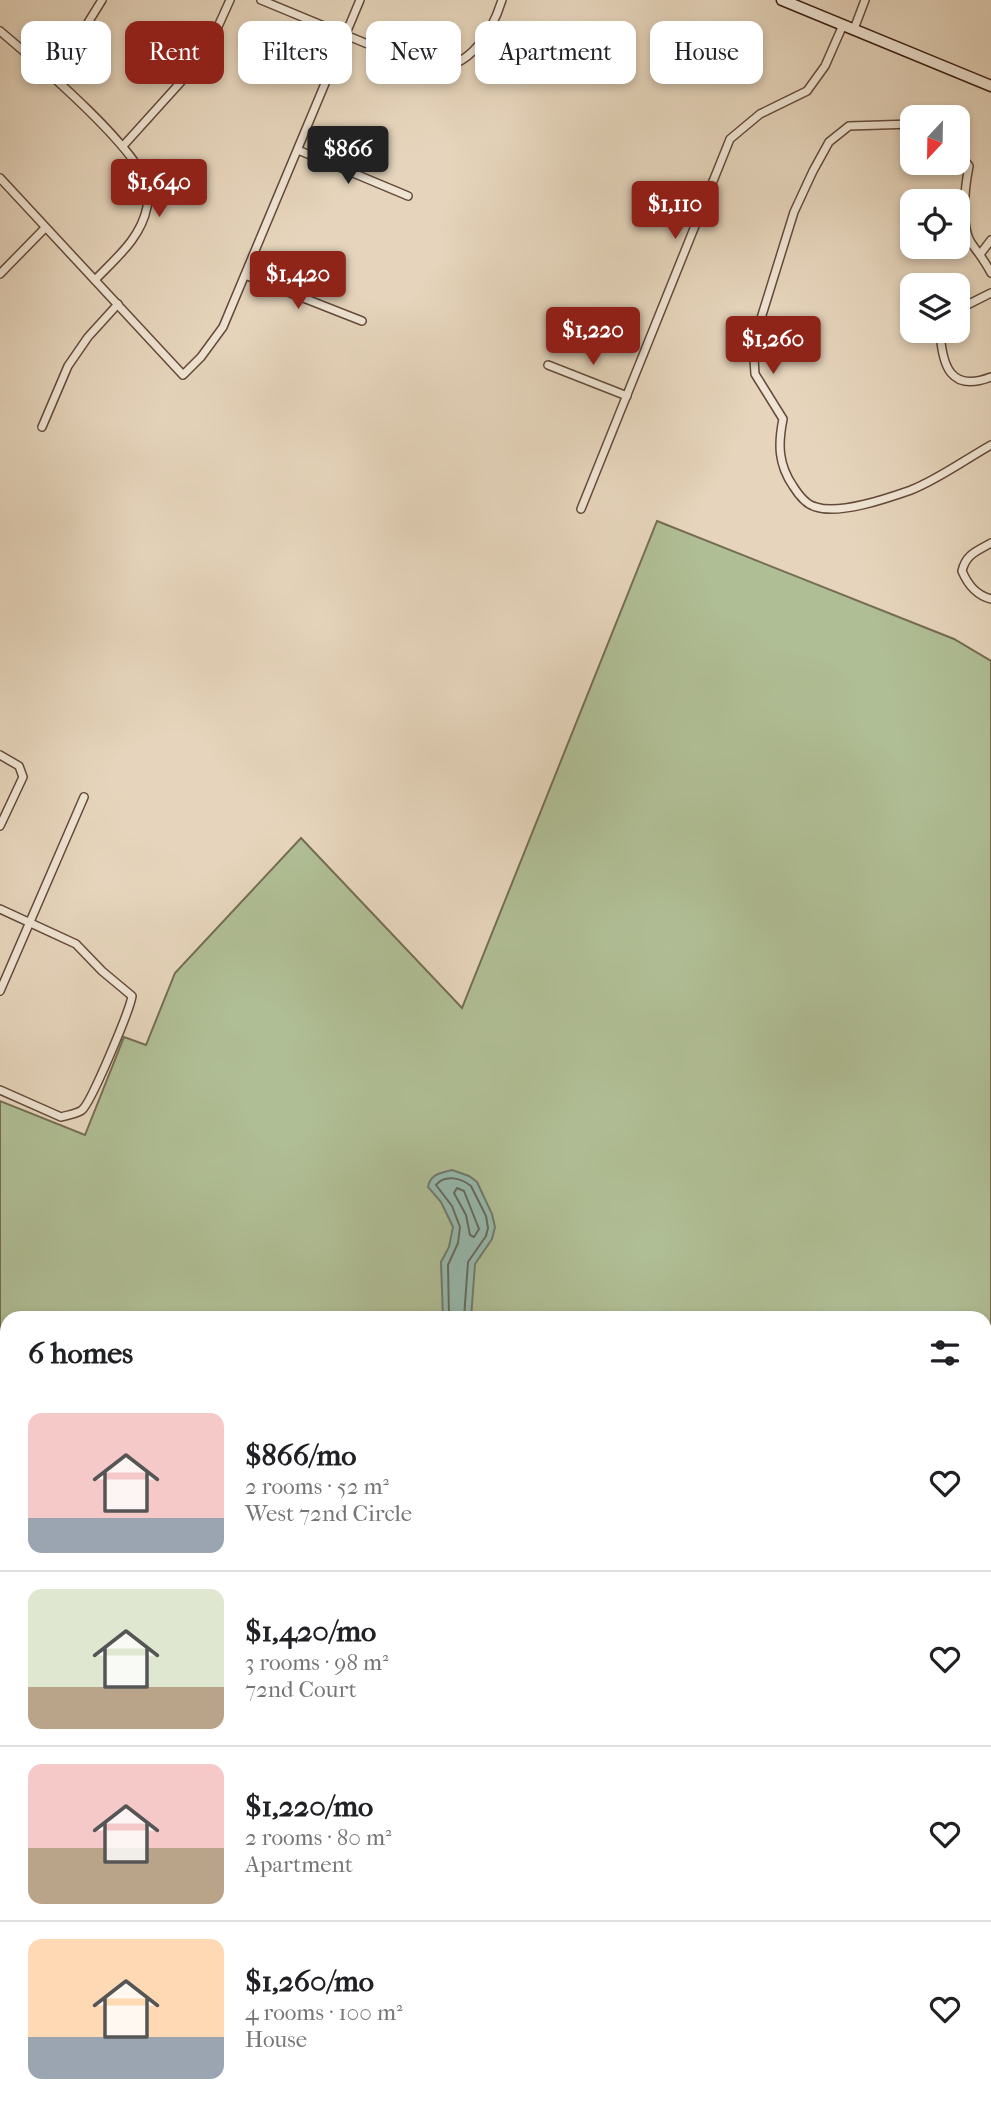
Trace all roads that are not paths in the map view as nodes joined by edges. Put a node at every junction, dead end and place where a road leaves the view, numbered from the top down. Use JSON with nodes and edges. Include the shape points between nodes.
{"nodes":[{"id":1,"x":102,"y":0,"type":"edge"},
{"id":2,"x":230,"y":0,"type":"edge"},
{"id":3,"x":261,"y":0,"type":"edge"},
{"id":4,"x":360,"y":0,"type":"edge"},
{"id":5,"x":502,"y":0,"type":"edge"},
{"id":6,"x":782,"y":0,"type":"edge"},
{"id":7,"x":865,"y":0,"type":"edge"},
{"id":8,"x":89,"y":21,"type":"edge"},
{"id":9,"x":311,"y":21,"type":"edge"},
{"id":10,"x":350,"y":21,"type":"edge"},
{"id":11,"x":843,"y":25,"type":"junction"},
{"id":12,"x":854,"y":29,"type":"junction"},
{"id":13,"x":0,"y":31,"type":"edge"},
{"id":14,"x":352,"y":38,"type":"edge"},
{"id":15,"x":21,"y":49,"type":"edge"},
{"id":16,"x":60,"y":84,"type":"edge"},
{"id":17,"x":324,"y":84,"type":"edge"},
{"id":18,"x":991,"y":86,"type":"edge"},
{"id":19,"x":900,"y":124,"type":"edge"},
{"id":20,"x":123,"y":146,"type":"junction"},
{"id":21,"x":298,"y":150,"type":"junction"},
{"id":22,"x":967,"y":175,"type":"edge"},
{"id":23,"x":0,"y":178,"type":"edge"},
{"id":24,"x":408,"y":196,"type":"dead end"},
{"id":25,"x":45,"y":228,"type":"junction"},
{"id":26,"x":991,"y":240,"type":"edge"},
{"id":27,"x":981,"y":253,"type":"junction"},
{"id":28,"x":991,"y":273,"type":"edge"},
{"id":29,"x":0,"y":274,"type":"edge"},
{"id":30,"x":245,"y":275,"type":"junction"},
{"id":31,"x":95,"y":280,"type":"junction"},
{"id":32,"x":991,"y":293,"type":"edge"},
{"id":33,"x":118,"y":304,"type":"junction"},
{"id":34,"x":970,"y":304,"type":"edge"},
{"id":35,"x":362,"y":321,"type":"dead end"},
{"id":36,"x":941,"y":343,"type":"edge"},
{"id":37,"x":548,"y":365,"type":"dead end"},
{"id":38,"x":991,"y":377,"type":"edge"},
{"id":39,"x":627,"y":396,"type":"junction"},
{"id":40,"x":41,"y":427,"type":"dead end"},
{"id":41,"x":991,"y":445,"type":"edge"},
{"id":42,"x":581,"y":509,"type":"dead end"},
{"id":43,"x":991,"y":543,"type":"edge"},
{"id":44,"x":991,"y":599,"type":"edge"},
{"id":45,"x":0,"y":755,"type":"edge"},
{"id":46,"x":83,"y":797,"type":"dead end"},
{"id":47,"x":0,"y":826,"type":"edge"},
{"id":48,"x":0,"y":909,"type":"edge"},
{"id":49,"x":29,"y":921,"type":"junction"},
{"id":50,"x":0,"y":991,"type":"edge"},
{"id":51,"x":0,"y":1090,"type":"edge"}],
"edges":[{"from":1,"to":8,"type":"street"},
{"from":2,"to":20,"type":"street","via":[[211,42],[189,73]]},
{"from":3,"to":9,"type":"street"},
{"from":4,"to":10,"type":"street"},
{"from":5,"to":14,"type":"street","via":[[480,46],[456,64],[431,68]]},
{"from":6,"to":11,"type":"street"},
{"from":7,"to":12,"type":"street"},
{"from":11,"to":12,"type":"street"},
{"from":11,"to":39,"type":"street","via":[[825,66],[807,91],[760,114],[730,139]]},
{"from":12,"to":18,"type":"street"},
{"from":13,"to":15,"type":"street"},
{"from":16,"to":20,"type":"street"},
{"from":17,"to":21,"type":"street"},
{"from":19,"to":41,"type":"street","via":[[849,126],[830,142],[813,171],[794,212],[752,344],[755,374],[783,419],[780,459],[788,479],[815,507],[845,508],[912,489]]},
{"from":20,"to":31,"type":"street","via":[[140,168],[150,192],[134,238]]},
{"from":21,"to":24,"type":"street"},
{"from":21,"to":30,"type":"street"},
{"from":22,"to":27,"type":"street","via":[[964,208],[971,243]]},
{"from":23,"to":25,"type":"street"},
{"from":25,"to":29,"type":"street"},
{"from":25,"to":31,"type":"street"},
{"from":26,"to":27,"type":"street"},
{"from":27,"to":28,"type":"street"},
{"from":30,"to":33,"type":"street","via":[[223,327],[183,375]]},
{"from":30,"to":35,"type":"street"},
{"from":31,"to":33,"type":"street"},
{"from":32,"to":34,"type":"street"},
{"from":33,"to":40,"type":"street","via":[[68,366]]},
{"from":36,"to":38,"type":"street","via":[[948,372],[963,383]]},
{"from":37,"to":39,"type":"street"},
{"from":39,"to":42,"type":"street"},
{"from":43,"to":44,"type":"street","via":[[970,554],[962,571],[969,585]]},
{"from":45,"to":47,"type":"street","via":[[19,766],[23,777]]},
{"from":46,"to":49,"type":"street"},
{"from":48,"to":49,"type":"street"},
{"from":49,"to":50,"type":"street"},
{"from":49,"to":51,"type":"street","via":[[76,944],[132,996],[131,1007],[95,1092],[82,1111],[61,1117]]}]}
